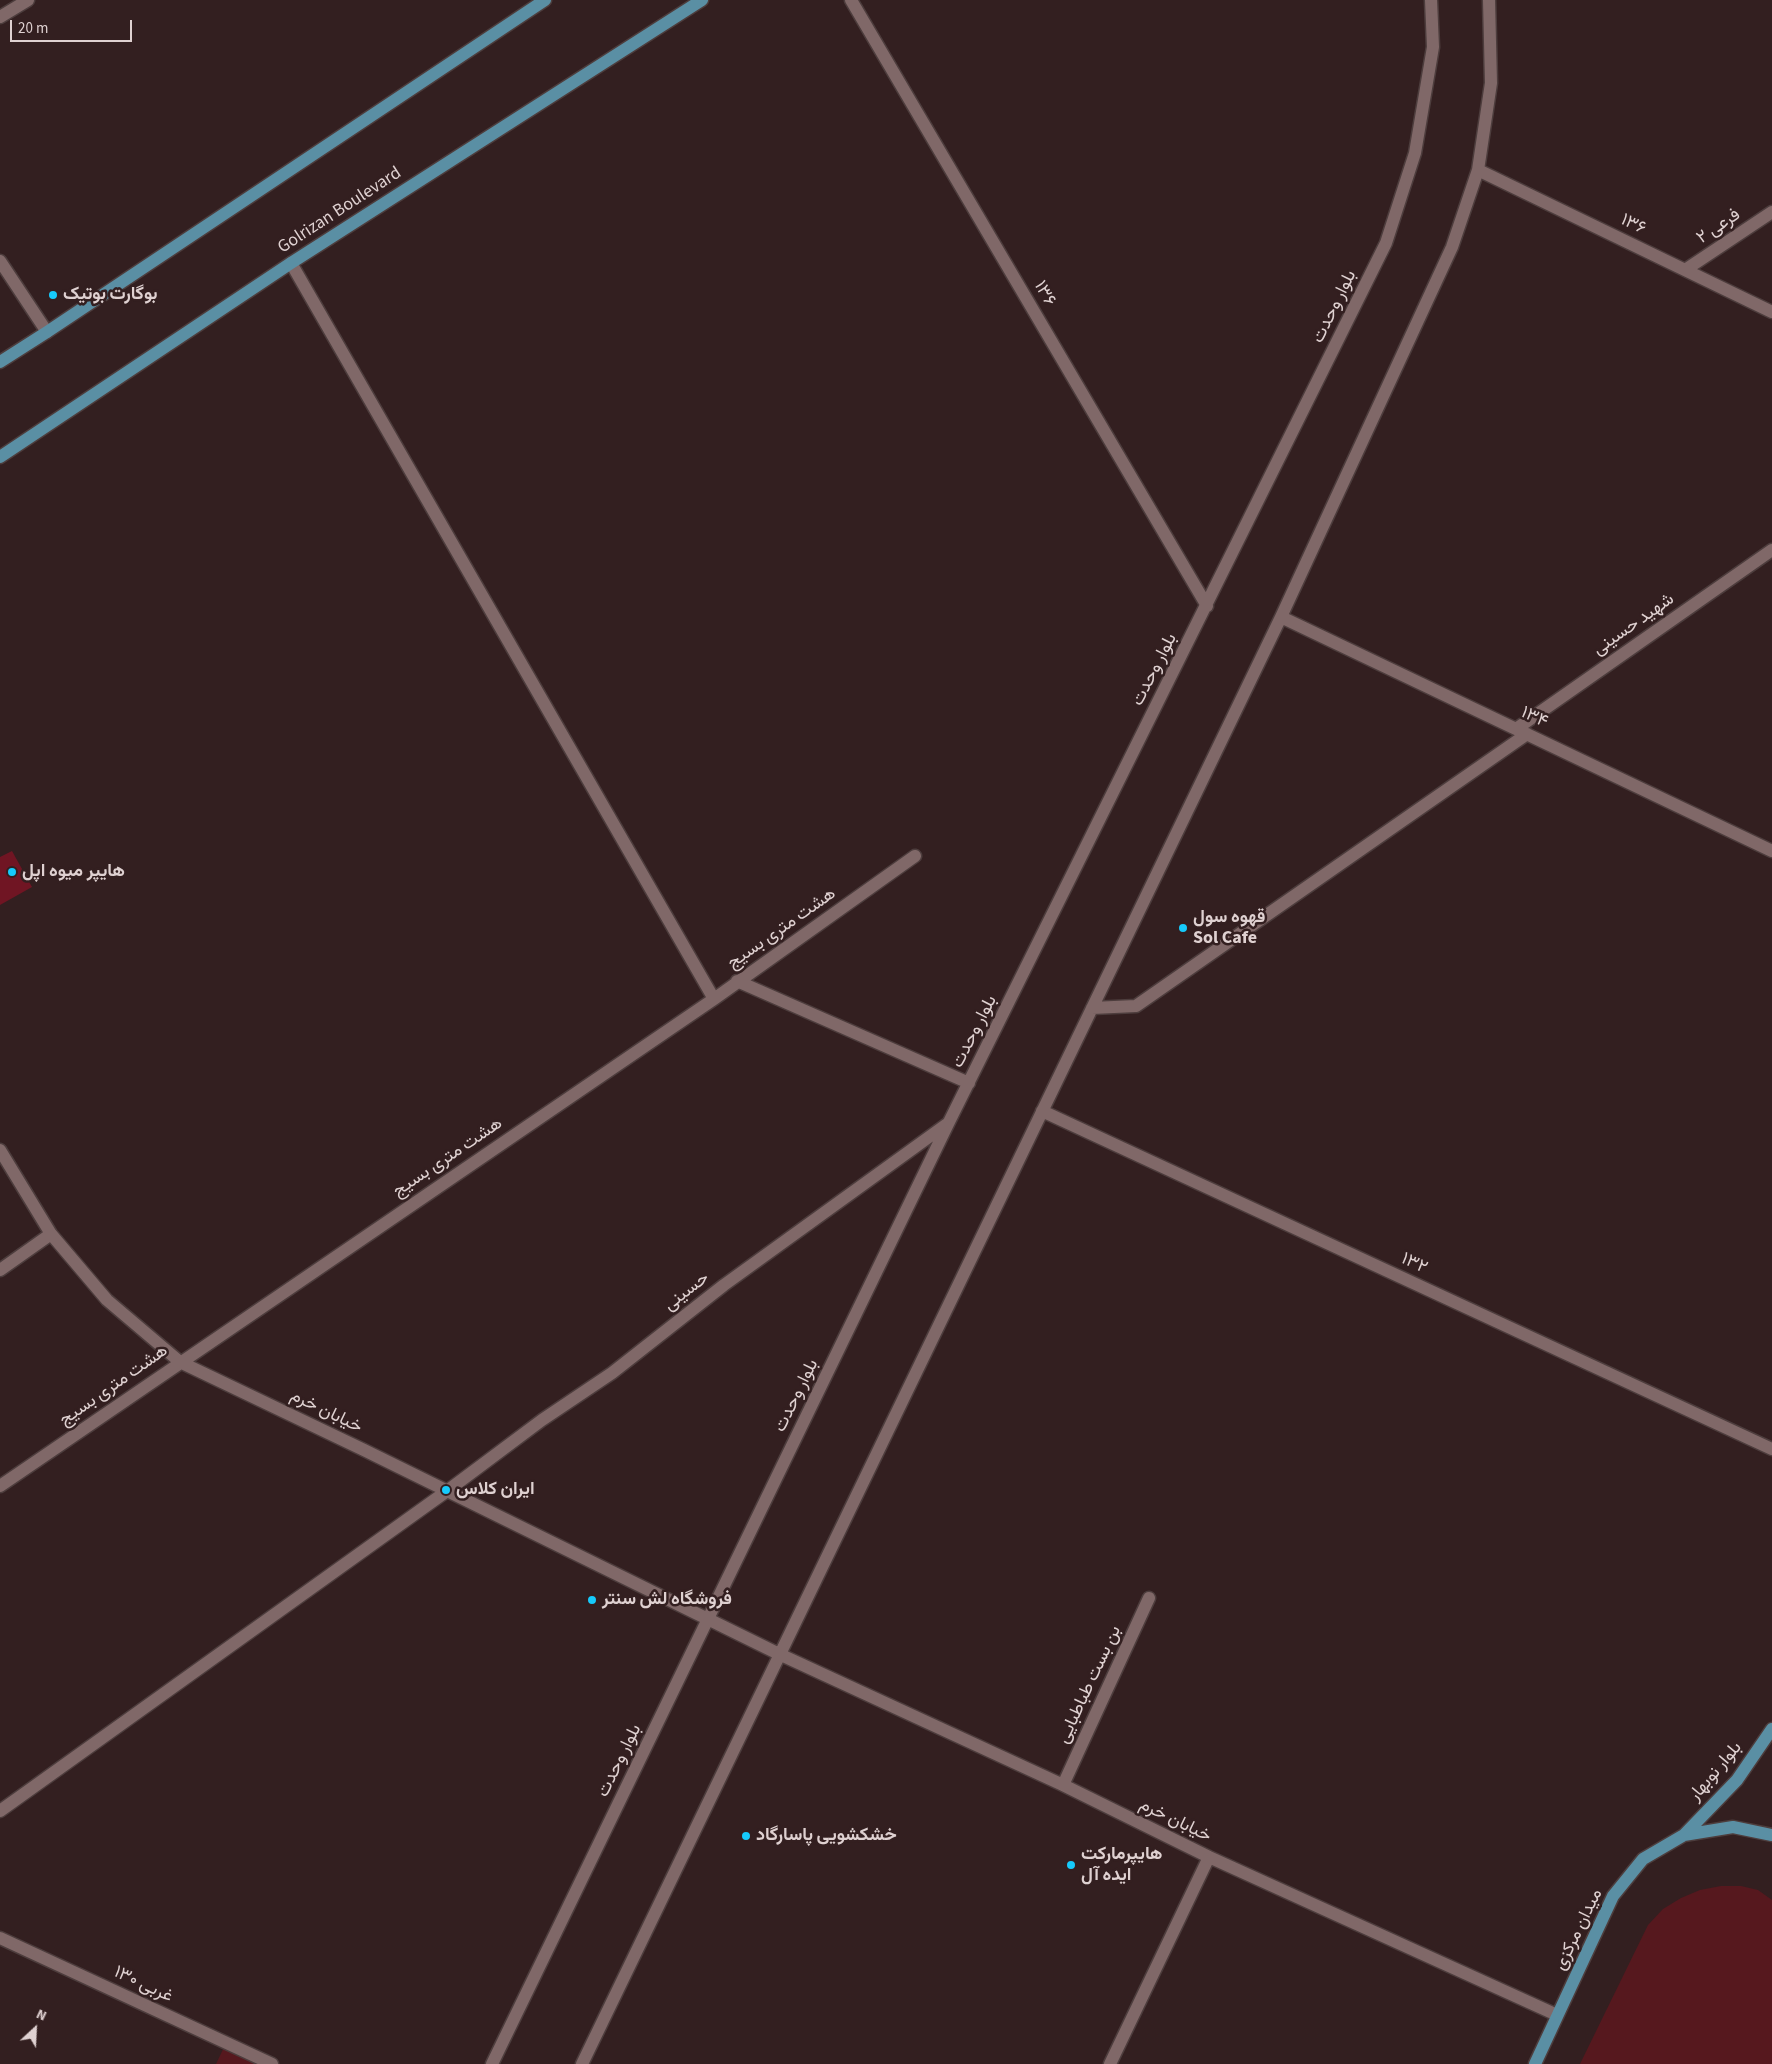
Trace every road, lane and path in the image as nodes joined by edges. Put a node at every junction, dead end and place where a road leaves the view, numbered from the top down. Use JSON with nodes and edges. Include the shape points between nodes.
{"nodes":[{"id":1,"x":28,"y":0,"type":"edge"},
{"id":2,"x":545,"y":0,"type":"edge"},
{"id":3,"x":702,"y":0,"type":"edge"},
{"id":4,"x":851,"y":0,"type":"edge"},
{"id":5,"x":1431,"y":0,"type":"edge"},
{"id":6,"x":1489,"y":0,"type":"edge"},
{"id":7,"x":0,"y":17,"type":"edge"},
{"id":8,"x":1478,"y":170,"type":"junction"},
{"id":9,"x":1772,"y":212,"type":"edge"},
{"id":10,"x":0,"y":261,"type":"edge"},
{"id":11,"x":291,"y":263,"type":"junction"},
{"id":12,"x":1685,"y":270,"type":"junction"},
{"id":13,"x":1772,"y":312,"type":"edge"},
{"id":14,"x":47,"y":332,"type":"junction"},
{"id":15,"x":0,"y":362,"type":"edge"},
{"id":16,"x":0,"y":457,"type":"edge"},
{"id":17,"x":1772,"y":550,"type":"edge"},
{"id":18,"x":1207,"y":606,"type":"junction"},
{"id":19,"x":1281,"y":617,"type":"junction"},
{"id":20,"x":1521,"y":732,"type":"junction"},
{"id":21,"x":1772,"y":851,"type":"edge"},
{"id":22,"x":915,"y":856,"type":"dead end"},
{"id":23,"x":737,"y":982,"type":"junction"},
{"id":24,"x":714,"y":999,"type":"junction"},
{"id":25,"x":1092,"y":1008,"type":"junction"},
{"id":26,"x":969,"y":1083,"type":"junction"},
{"id":27,"x":1042,"y":1111,"type":"junction"},
{"id":28,"x":949,"y":1122,"type":"junction"},
{"id":29,"x":0,"y":1150,"type":"edge"},
{"id":30,"x":51,"y":1234,"type":"junction"},
{"id":31,"x":0,"y":1270,"type":"edge"},
{"id":32,"x":180,"y":1362,"type":"junction"},
{"id":33,"x":1772,"y":1449,"type":"edge"},
{"id":34,"x":0,"y":1486,"type":"edge"},
{"id":35,"x":447,"y":1490,"type":"junction"},
{"id":36,"x":1149,"y":1598,"type":"dead end"},
{"id":37,"x":708,"y":1620,"type":"junction"},
{"id":38,"x":779,"y":1654,"type":"junction"},
{"id":39,"x":1772,"y":1729,"type":"edge"},
{"id":40,"x":1063,"y":1785,"type":"junction"},
{"id":41,"x":0,"y":1811,"type":"edge"},
{"id":42,"x":1684,"y":1835,"type":"junction"},
{"id":43,"x":1772,"y":1835,"type":"edge"},
{"id":44,"x":1209,"y":1857,"type":"junction"},
{"id":45,"x":0,"y":1938,"type":"edge"},
{"id":46,"x":1558,"y":2015,"type":"junction"},
{"id":47,"x":272,"y":2064,"type":"edge"},
{"id":48,"x":492,"y":2064,"type":"edge"},
{"id":49,"x":582,"y":2064,"type":"edge"},
{"id":50,"x":1110,"y":2064,"type":"edge"},
{"id":51,"x":1535,"y":2064,"type":"edge"}],
"edges":[{"from":1,"to":7,"type":"street"},
{"from":2,"to":14,"type":"main road"},
{"from":3,"to":11,"type":"main road","name":"Golrizan Boulevard"},
{"from":4,"to":18,"type":"street","name":"۱۳۶"},
{"from":5,"to":18,"type":"street","name":"بلوار وحدت","via":[[1433,47],[1416,144],[1386,243]]},
{"from":6,"to":8,"type":"street","via":[[1491,84]]},
{"from":8,"to":12,"type":"street","name":"۱۳۶"},
{"from":8,"to":19,"type":"street","via":[[1452,247]]},
{"from":9,"to":12,"type":"street","name":"فرعی ۲"},
{"from":10,"to":14,"type":"street"},
{"from":11,"to":16,"type":"main road","name":"Golrizan Boulevard"},
{"from":11,"to":24,"type":"street"},
{"from":12,"to":13,"type":"street","name":"۱۳۶"},
{"from":14,"to":15,"type":"main road"},
{"from":17,"to":20,"type":"street","name":"شهید حسینی"},
{"from":18,"to":26,"type":"street","name":"بلوار وحدت"},
{"from":19,"to":20,"type":"street","name":"۱۳۴"},
{"from":19,"to":25,"type":"street"},
{"from":20,"to":21,"type":"street","name":"۱۳۴"},
{"from":20,"to":25,"type":"street","name":"شهید حسینی","via":[[1136,1006]]},
{"from":22,"to":23,"type":"street","name":"هشت متری بسیج"},
{"from":23,"to":24,"type":"street","name":"هشت متری بسیج"},
{"from":23,"to":26,"type":"street"},
{"from":24,"to":32,"type":"street","name":"هشت متری بسیج"},
{"from":25,"to":27,"type":"street"},
{"from":26,"to":28,"type":"street","name":"بلوار وحدت"},
{"from":27,"to":33,"type":"street","name":"۱۳۲"},
{"from":27,"to":38,"type":"street"},
{"from":28,"to":35,"type":"street","name":"حسینی","via":[[724,1285],[612,1373]]},
{"from":28,"to":37,"type":"street","name":"بلوار وحدت"},
{"from":29,"to":30,"type":"street","name":"خیابان خرم"},
{"from":30,"to":31,"type":"street"},
{"from":30,"to":32,"type":"street","name":"خیابان خرم","via":[[107,1300]]},
{"from":32,"to":34,"type":"street","name":"هشت متری بسیج"},
{"from":32,"to":35,"type":"street","name":"خیابان خرم"},
{"from":35,"to":37,"type":"street","name":"خیابان خرم"},
{"from":35,"to":41,"type":"street","name":"حسینی"},
{"from":36,"to":40,"type":"street","name":"بن بست طباطبایی"},
{"from":37,"to":38,"type":"street","name":"خیابان خرم"},
{"from":37,"to":48,"type":"street","name":"بلوار وحدت"},
{"from":38,"to":40,"type":"street","name":"خیابان خرم"},
{"from":38,"to":49,"type":"street"},
{"from":39,"to":42,"type":"main road","name":"بلوار نوبهار","via":[[1737,1780]]},
{"from":40,"to":44,"type":"street","name":"خیابان خرم"},
{"from":42,"to":43,"type":"main road","name":"میدان مرکزی","via":[[1732,1827]]},
{"from":42,"to":46,"type":"main road","name":"میدان مرکزی","via":[[1643,1859],[1613,1896]]},
{"from":44,"to":46,"type":"street","name":"خیابان خرم"},
{"from":44,"to":50,"type":"street"},
{"from":45,"to":47,"type":"street","name":"۱۳۰ غربی"},
{"from":46,"to":51,"type":"main road","name":"میدان مرکزی"}]}
